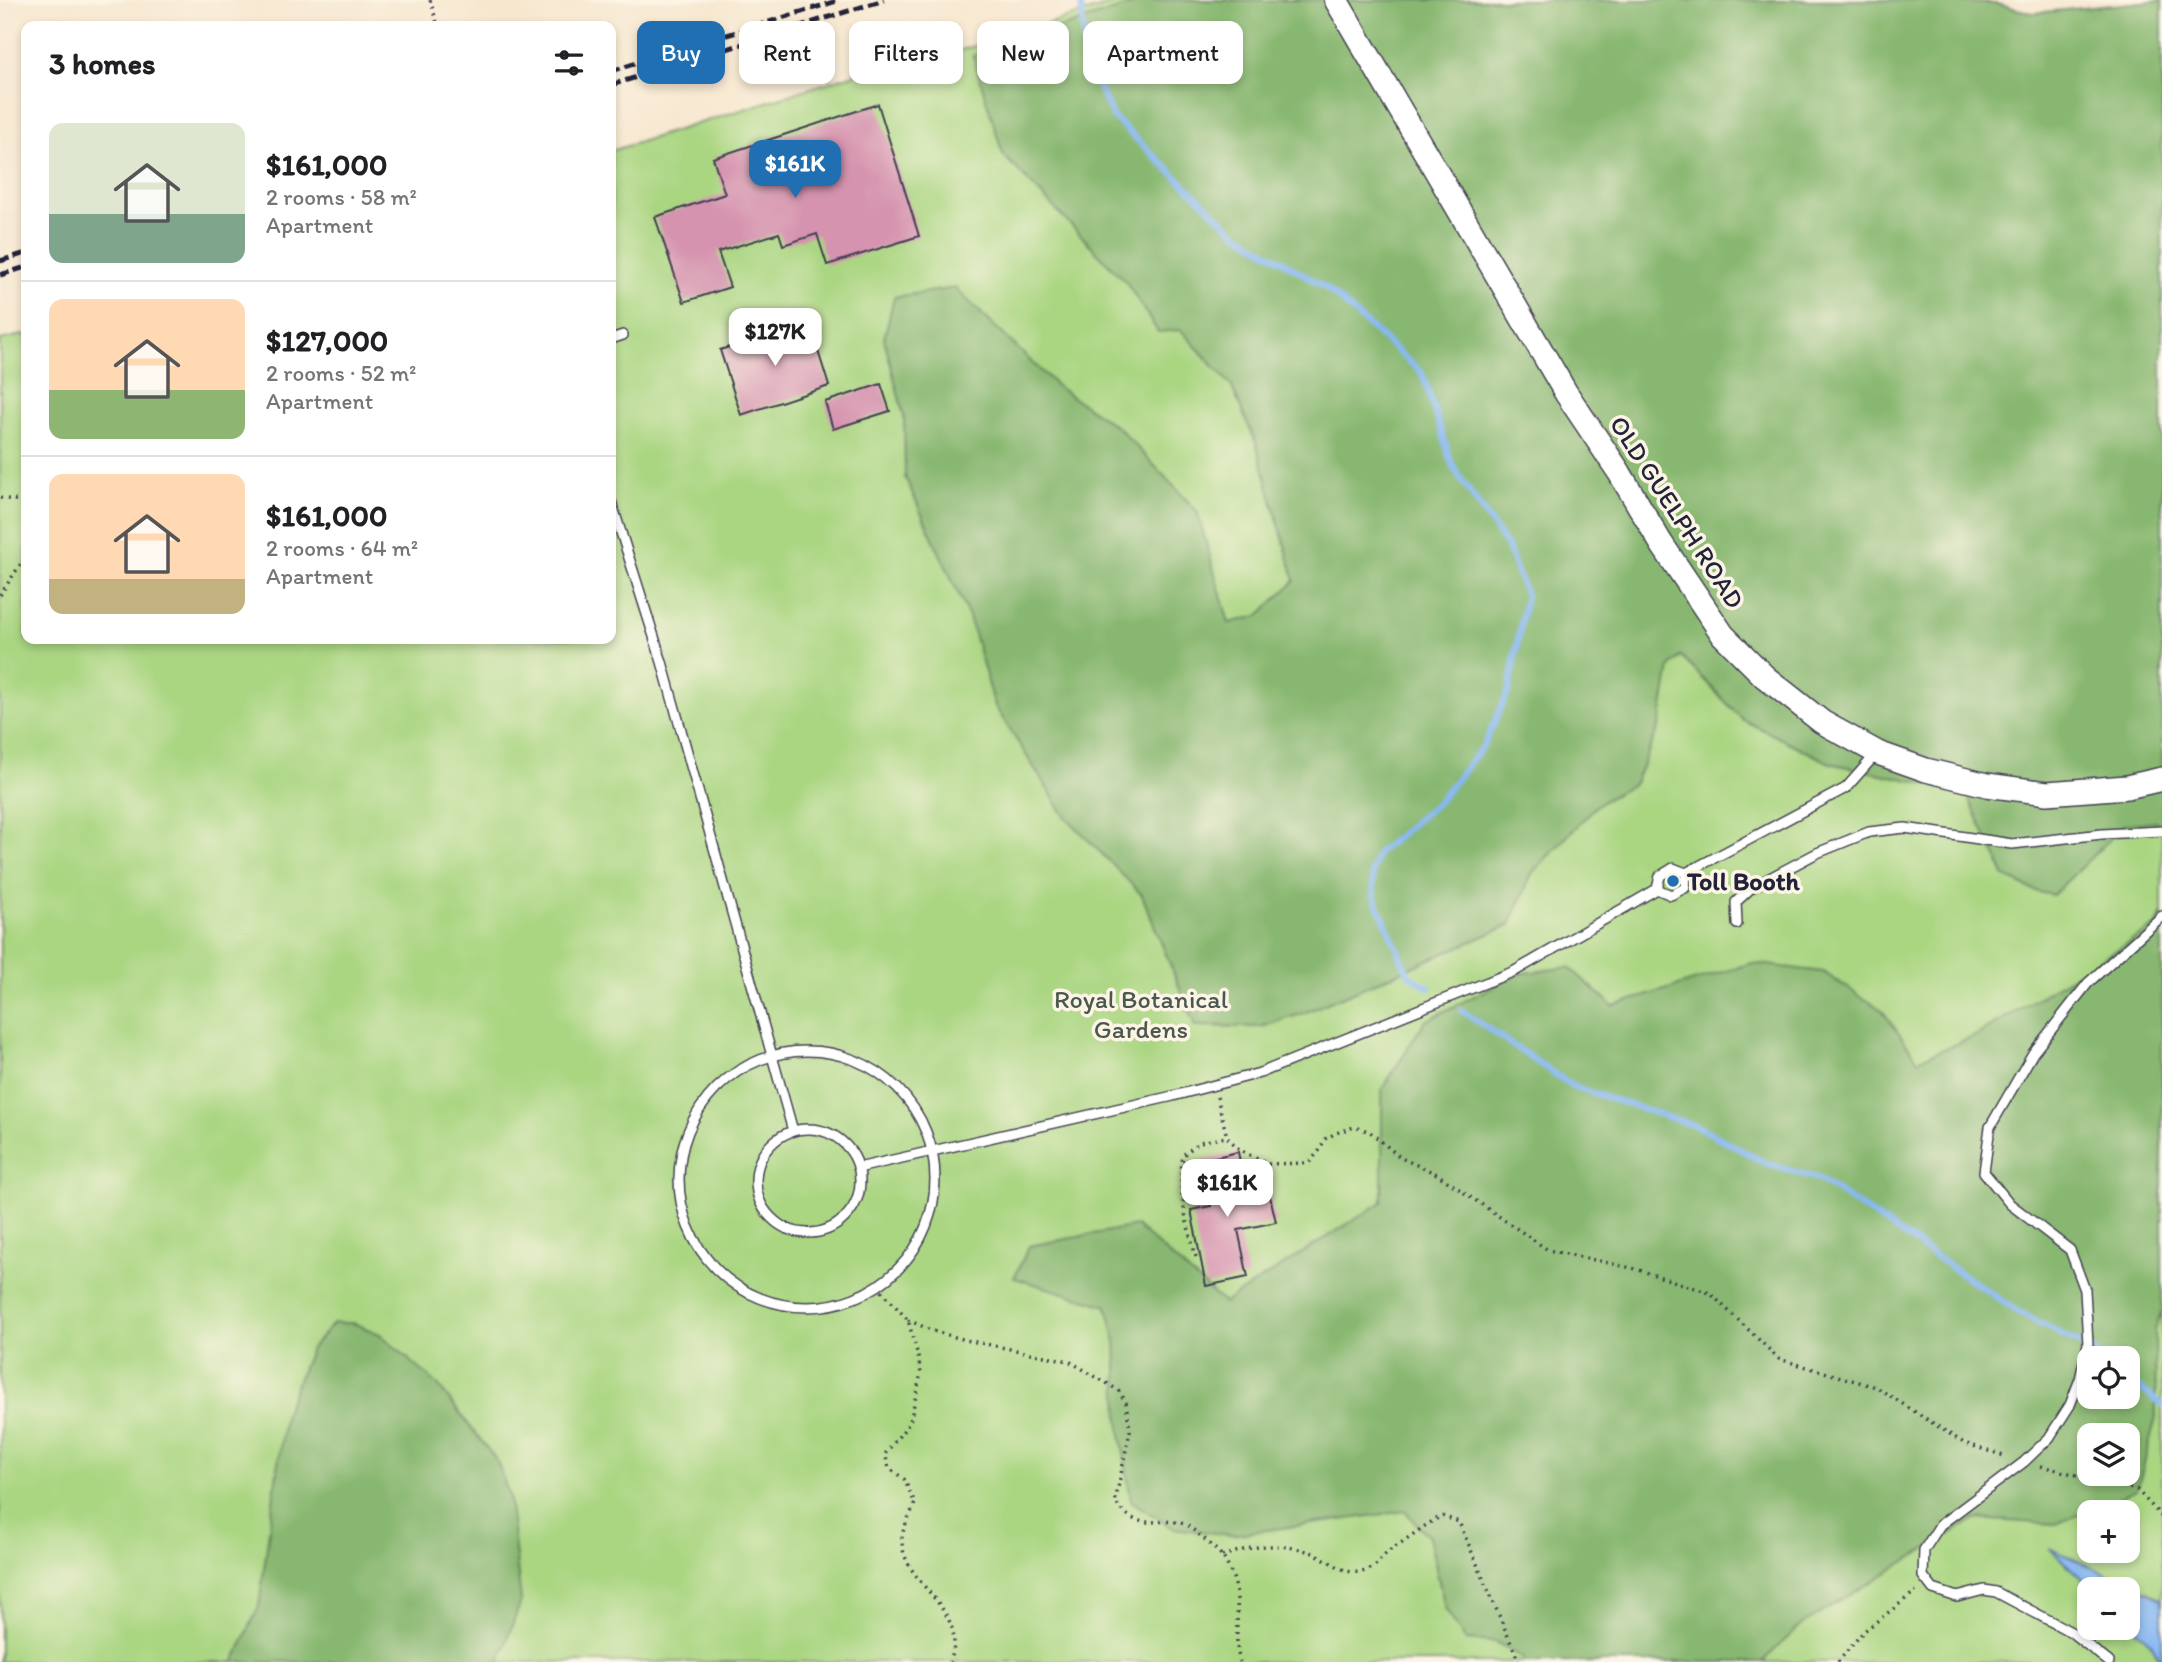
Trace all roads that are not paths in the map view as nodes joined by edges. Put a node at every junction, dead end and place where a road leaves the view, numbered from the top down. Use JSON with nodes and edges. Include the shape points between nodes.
{"nodes":[{"id":1,"x":1336,"y":0,"type":"edge"},
{"id":2,"x":623,"y":335,"type":"dead end"},
{"id":3,"x":616,"y":337,"type":"edge"},
{"id":4,"x":616,"y":517,"type":"edge"},
{"id":5,"x":1878,"y":752,"type":"junction"},
{"id":6,"x":2162,"y":779,"type":"edge"},
{"id":7,"x":2162,"y":831,"type":"edge"},
{"id":8,"x":1686,"y":873,"type":"junction"},
{"id":9,"x":1657,"y":889,"type":"junction"},
{"id":10,"x":2162,"y":916,"type":"edge"},
{"id":11,"x":1737,"y":924,"type":"dead end"},
{"id":12,"x":772,"y":1056,"type":"junction"},
{"id":13,"x":793,"y":1131,"type":"junction"},
{"id":14,"x":933,"y":1152,"type":"junction"},
{"id":15,"x":858,"y":1168,"type":"junction"},
{"id":16,"x":2109,"y":1662,"type":"edge"}],
"edges":[{"from":1,"to":5,"type":"street","name":"OLD GUELPH ROAD","via":[[1566,393],[1723,635],[1765,677],[1822,722]]},
{"from":2,"to":3,"type":"lane"},
{"from":4,"to":12,"type":"lane","via":[[662,662]]},
{"from":5,"to":6,"type":"street","name":"OLD GUELPH ROAD","via":[[1987,785],[2047,793],[2127,788]]},
{"from":5,"to":8,"type":"lane","via":[[1846,788]]},
{"from":7,"to":11,"type":"lane","via":[[2012,844],[1905,828],[1869,832],[1751,888],[1736,902]]},
{"from":8,"to":9,"type":"lane","via":[[1673,868],[1660,876]]},
{"from":8,"to":9,"type":"lane","via":[[1685,888],[1671,895]]},
{"from":9,"to":14,"type":"lane","via":[[1515,971],[1260,1073]]},
{"from":10,"to":16,"type":"lane","via":[[2088,983],[2033,1053],[1990,1126],[1984,1172],[2010,1204],[2070,1250],[2085,1290],[2088,1344],[2070,1405],[2049,1438],[1940,1525],[1924,1550],[1923,1576],[1933,1590],[1956,1597],[1996,1592],[2071,1632]]},
{"from":12,"to":13,"type":"lane"},
{"from":12,"to":14,"type":"lane","via":[[820,1052],[873,1070],[914,1108]]},
{"from":12,"to":14,"type":"lane","via":[[722,1084],[703,1105],[682,1148],[681,1205],[691,1232],[705,1257],[733,1283],[767,1301],[823,1306],[877,1286],[906,1261],[926,1228],[935,1191]]},
{"from":13,"to":15,"type":"lane","via":[[816,1129],[830,1134],[848,1148]]},
{"from":13,"to":15,"type":"lane","via":[[767,1149],[756,1179],[764,1210],[782,1226],[814,1233],[836,1224],[856,1199]]},
{"from":14,"to":15,"type":"lane"}]}
